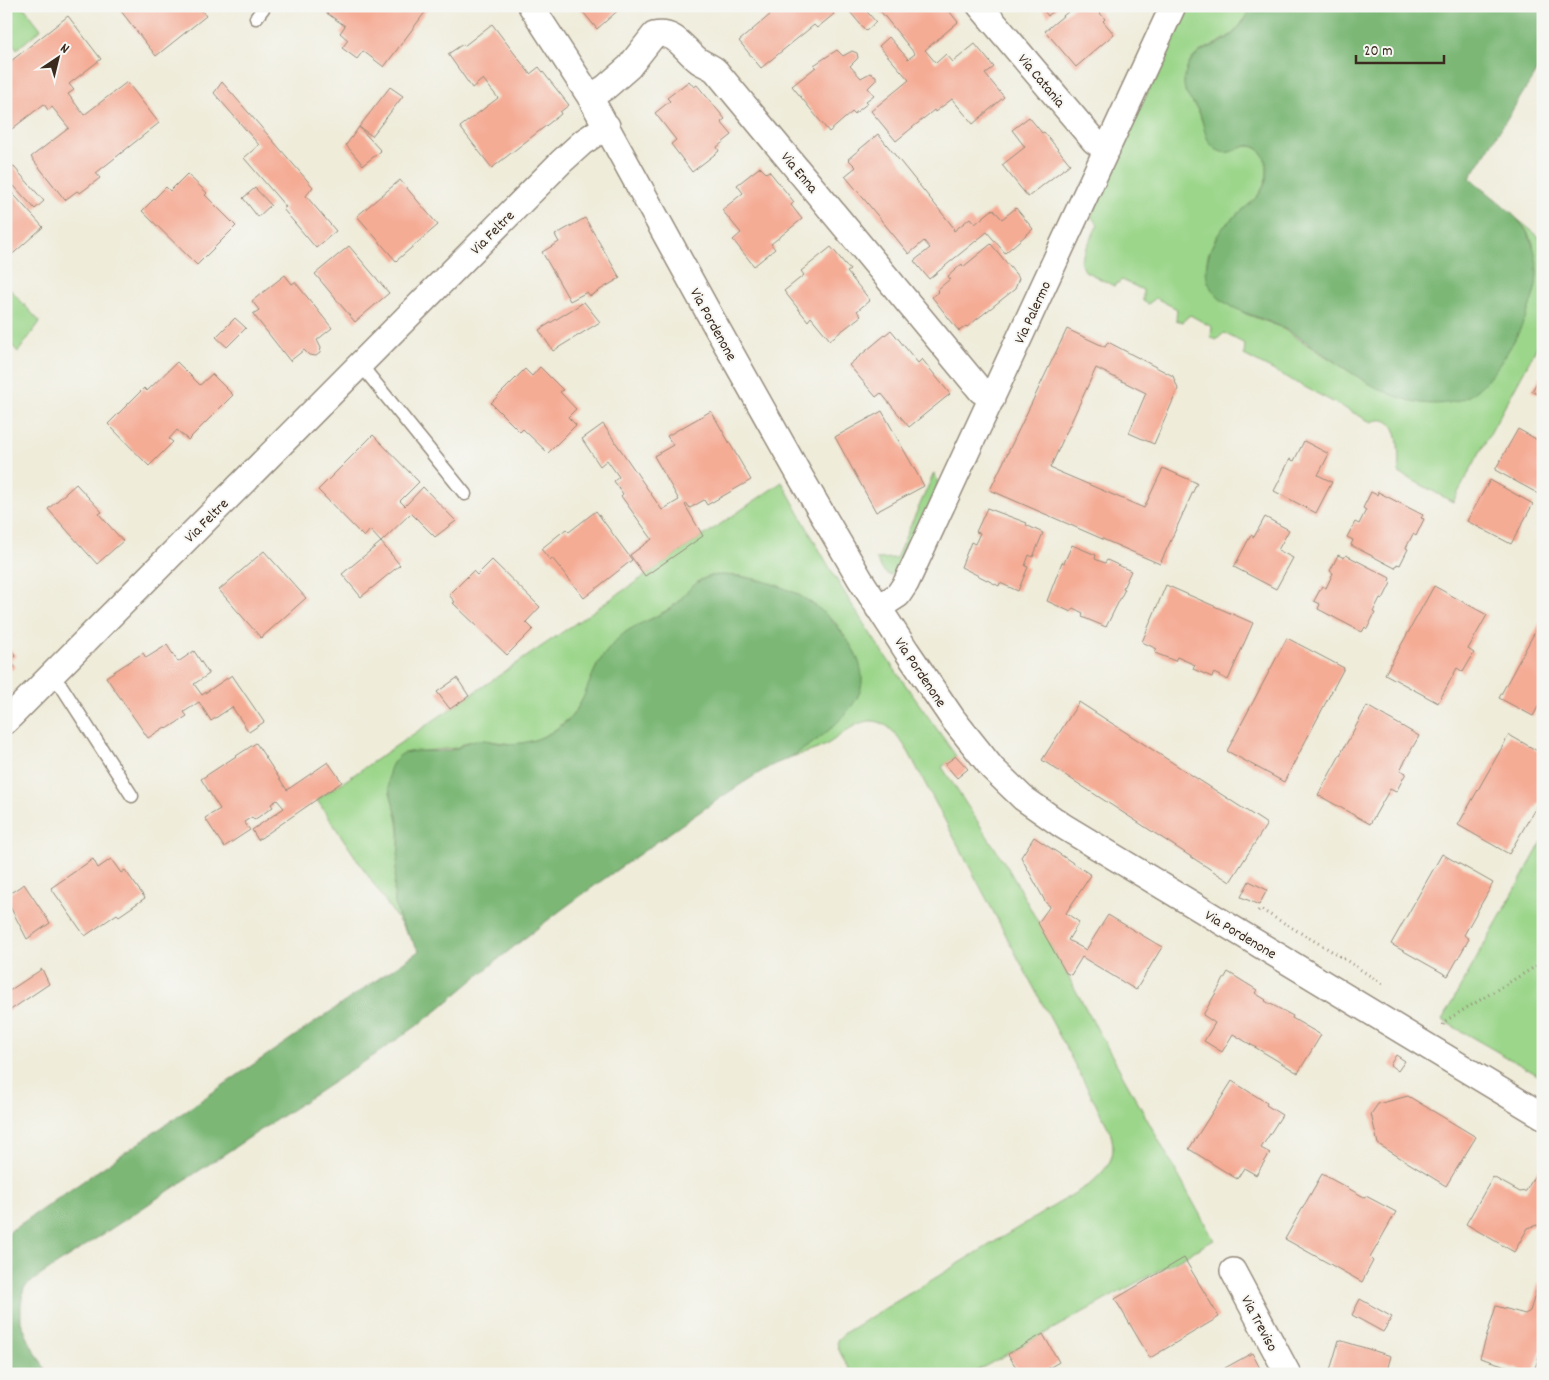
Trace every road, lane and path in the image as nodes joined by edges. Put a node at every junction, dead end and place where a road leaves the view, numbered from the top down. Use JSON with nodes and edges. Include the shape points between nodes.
{"nodes":[{"id":1,"x":265,"y":6,"type":"edge"},
{"id":2,"x":531,"y":6,"type":"edge"},
{"id":3,"x":980,"y":6,"type":"edge"},
{"id":4,"x":1174,"y":6,"type":"edge"},
{"id":5,"x":256,"y":18,"type":"dead end"},
{"id":6,"x":590,"y":97,"type":"junction"},
{"id":7,"x":606,"y":126,"type":"junction"},
{"id":8,"x":1106,"y":150,"type":"junction"},
{"id":9,"x":360,"y":364,"type":"junction"},
{"id":10,"x":992,"y":399,"type":"junction"},
{"id":11,"x":465,"y":494,"type":"dead end"},
{"id":12,"x":878,"y":608,"type":"junction"},
{"id":13,"x":51,"y":676,"type":"junction"},
{"id":14,"x":6,"y":721,"type":"edge"},
{"id":15,"x":132,"y":796,"type":"dead end"},
{"id":16,"x":1253,"y":914,"type":"dead end"},
{"id":17,"x":1543,"y":962,"type":"edge"},
{"id":18,"x":1385,"y":986,"type":"dead end"},
{"id":19,"x":1443,"y":1024,"type":"junction"},
{"id":20,"x":1452,"y":1029,"type":"dead end"},
{"id":21,"x":1430,"y":1047,"type":"junction"},
{"id":22,"x":1543,"y":1116,"type":"edge"},
{"id":23,"x":1233,"y":1272,"type":"dead end"},
{"id":24,"x":1288,"y":1374,"type":"edge"}],
"edges":[{"from":1,"to":5,"type":"lane"},
{"from":2,"to":6,"type":"street","name":"Via Pordenone"},
{"from":3,"to":8,"type":"street","name":"Via Catania","via":[[1094,141]]},
{"from":4,"to":8,"type":"street","name":"Via Palermo"},
{"from":6,"to":7,"type":"street","name":"Via Pordenone"},
{"from":6,"to":10,"type":"street","name":"Via Enna","via":[[623,73],[654,35],[664,34],[679,41],[716,71],[981,391]]},
{"from":7,"to":9,"type":"street","name":"Via Feltre","via":[[569,154]]},
{"from":7,"to":12,"type":"street","name":"Via Pordenone","via":[[742,373]]},
{"from":8,"to":10,"type":"street","name":"Via Palermo"},
{"from":9,"to":11,"type":"lane"},
{"from":9,"to":13,"type":"street","name":"Via Feltre"},
{"from":10,"to":12,"type":"street","name":"Via Palermo","via":[[906,583],[898,595]]},
{"from":12,"to":21,"type":"street","name":"Via Pordenone","via":[[953,719],[992,768],[1023,798],[1062,826]]},
{"from":13,"to":14,"type":"street","name":"Via Feltre"},
{"from":13,"to":15,"type":"lane","via":[[62,687]]},
{"from":16,"to":18,"type":"path","via":[[1260,909]]},
{"from":17,"to":19,"type":"path"},
{"from":19,"to":20,"type":"path"},
{"from":19,"to":21,"type":"path"},
{"from":21,"to":22,"type":"street","name":"Via Pordenone"},
{"from":23,"to":24,"type":"street","name":"Via Treviso"}]}
